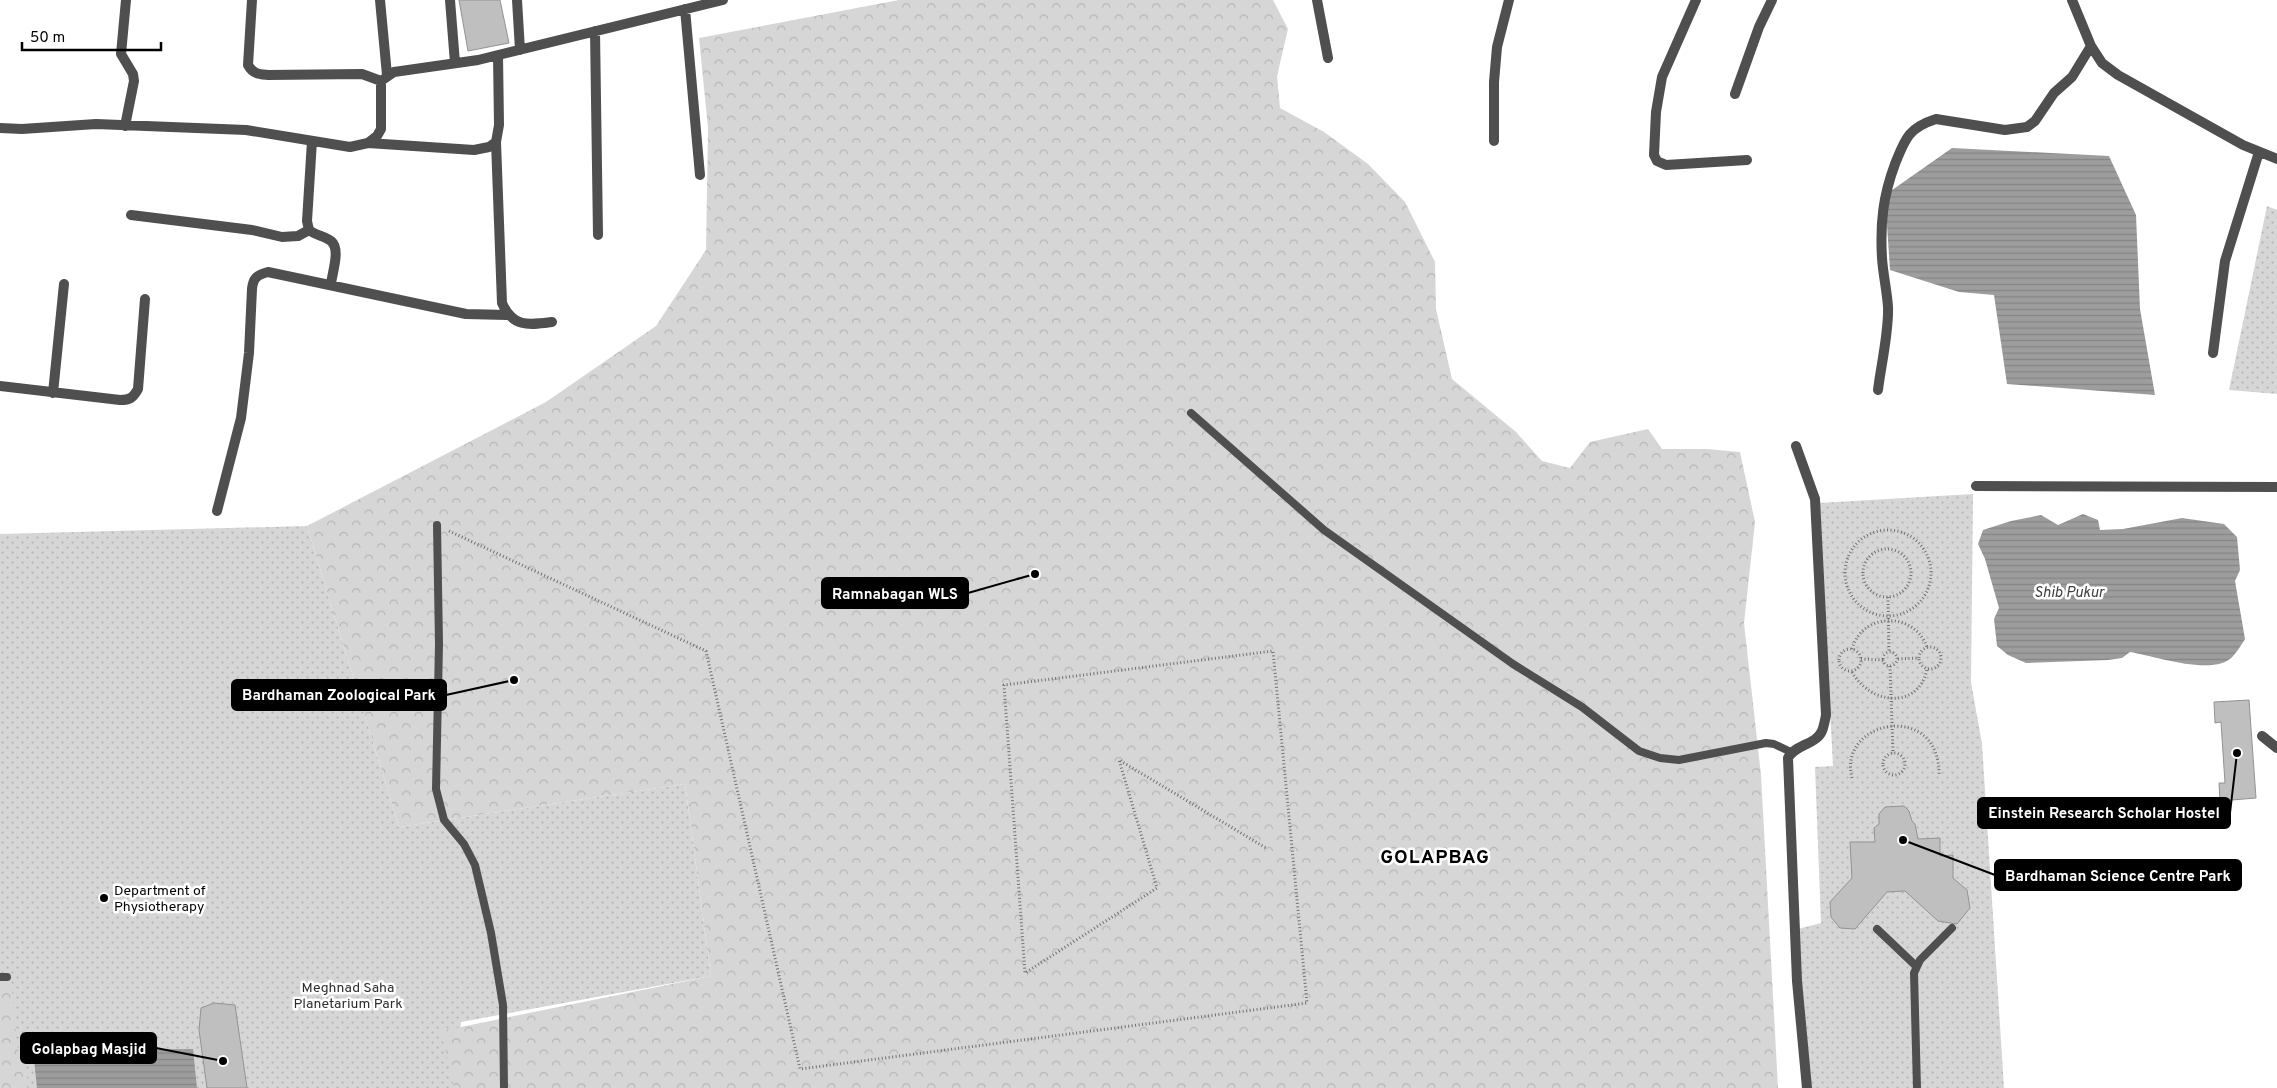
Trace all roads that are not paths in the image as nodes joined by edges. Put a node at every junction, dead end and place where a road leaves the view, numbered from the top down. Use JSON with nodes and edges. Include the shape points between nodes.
{"nodes":[{"id":1,"x":126,"y":0,"type":"edge"},
{"id":2,"x":252,"y":0,"type":"edge"},
{"id":3,"x":380,"y":0,"type":"edge"},
{"id":4,"x":450,"y":0,"type":"edge"},
{"id":5,"x":517,"y":0,"type":"edge"},
{"id":6,"x":723,"y":0,"type":"edge"},
{"id":7,"x":1318,"y":0,"type":"edge"},
{"id":8,"x":1509,"y":0,"type":"edge"},
{"id":9,"x":1696,"y":0,"type":"edge"},
{"id":10,"x":1772,"y":0,"type":"edge"},
{"id":11,"x":2072,"y":0,"type":"edge"},
{"id":12,"x":685,"y":9,"type":"junction"},
{"id":13,"x":595,"y":32,"type":"junction"},
{"id":14,"x":2091,"y":46,"type":"junction"},
{"id":15,"x":520,"y":50,"type":"junction"},
{"id":16,"x":498,"y":55,"type":"junction"},
{"id":17,"x":1328,"y":58,"type":"dead end"},
{"id":18,"x":455,"y":63,"type":"junction"},
{"id":19,"x":384,"y":78,"type":"junction"},
{"id":20,"x":1735,"y":94,"type":"dead end"},
{"id":21,"x":126,"y":126,"type":"junction"},
{"id":22,"x":0,"y":128,"type":"edge"},
{"id":23,"x":312,"y":141,"type":"junction"},
{"id":24,"x":1494,"y":141,"type":"dead end"},
{"id":25,"x":496,"y":142,"type":"junction"},
{"id":26,"x":368,"y":143,"type":"junction"},
{"id":27,"x":2259,"y":152,"type":"junction"},
{"id":28,"x":2277,"y":159,"type":"edge"},
{"id":29,"x":1747,"y":160,"type":"dead end"},
{"id":30,"x":700,"y":175,"type":"dead end"},
{"id":31,"x":131,"y":215,"type":"dead end"},
{"id":32,"x":309,"y":230,"type":"junction"},
{"id":33,"x":598,"y":234,"type":"dead end"},
{"id":34,"x":64,"y":284,"type":"dead end"},
{"id":35,"x":331,"y":284,"type":"junction"},
{"id":36,"x":145,"y":299,"type":"dead end"},
{"id":37,"x":507,"y":315,"type":"junction"},
{"id":38,"x":552,"y":322,"type":"dead end"},
{"id":39,"x":2213,"y":353,"type":"dead end"},
{"id":40,"x":0,"y":386,"type":"edge"},
{"id":41,"x":1878,"y":390,"type":"dead end"},
{"id":42,"x":53,"y":393,"type":"junction"},
{"id":43,"x":1191,"y":413,"type":"dead end"},
{"id":44,"x":1796,"y":446,"type":"dead end"},
{"id":45,"x":1976,"y":486,"type":"dead end"},
{"id":46,"x":2277,"y":487,"type":"edge"},
{"id":47,"x":218,"y":511,"type":"dead end"},
{"id":48,"x":437,"y":525,"type":"road end"},
{"id":49,"x":2262,"y":736,"type":"dead end"},
{"id":50,"x":2277,"y":748,"type":"edge"},
{"id":51,"x":1791,"y":752,"type":"junction"},
{"id":52,"x":1952,"y":928,"type":"dead end"},
{"id":53,"x":1877,"y":929,"type":"dead end"},
{"id":54,"x":1916,"y":966,"type":"junction"},
{"id":55,"x":504,"y":1088,"type":"edge"},
{"id":56,"x":1807,"y":1088,"type":"edge"},
{"id":57,"x":1917,"y":1088,"type":"edge"}],
"edges":[{"from":1,"to":21,"type":"street","via":[[121,54],[134,81]]},
{"from":2,"to":19,"type":"street","via":[[248,65],[251,70],[268,76],[362,74]]},
{"from":3,"to":19,"type":"street"},
{"from":4,"to":18,"type":"street"},
{"from":5,"to":15,"type":"street"},
{"from":6,"to":12,"type":"street"},
{"from":7,"to":17,"type":"street"},
{"from":8,"to":24,"type":"street","via":[[1497,47]]},
{"from":9,"to":29,"type":"street","via":[[1662,77],[1654,155],[1657,162],[1666,165]]},
{"from":10,"to":20,"type":"street"},
{"from":11,"to":14,"type":"street"},
{"from":12,"to":13,"type":"street"},
{"from":12,"to":30,"type":"street"},
{"from":13,"to":15,"type":"street"},
{"from":13,"to":33,"type":"street"},
{"from":14,"to":27,"type":"street","via":[[2102,63],[2118,75]]},
{"from":14,"to":41,"type":"street","via":[[2072,77],[2054,93],[2027,127],[2005,130],[1936,119],[1914,130],[1902,143],[1883,201],[1882,256],[1888,308]]},
{"from":15,"to":16,"type":"street"},
{"from":16,"to":18,"type":"street"},
{"from":16,"to":25,"type":"street","via":[[499,125]]},
{"from":18,"to":19,"type":"street","via":[[394,72]]},
{"from":19,"to":26,"type":"street","via":[[381,129]]},
{"from":21,"to":22,"type":"street"},
{"from":21,"to":23,"type":"street","via":[[246,130]]},
{"from":23,"to":26,"type":"street","via":[[350,147]]},
{"from":23,"to":32,"type":"street","via":[[306,221]]},
{"from":25,"to":26,"type":"street","via":[[474,150]]},
{"from":25,"to":37,"type":"street","via":[[502,303]]},
{"from":27,"to":28,"type":"street"},
{"from":27,"to":39,"type":"street","via":[[2225,261]]},
{"from":31,"to":32,"type":"street","via":[[252,230],[282,237],[298,236]]},
{"from":32,"to":35,"type":"street","via":[[334,245]]},
{"from":34,"to":42,"type":"street"},
{"from":35,"to":37,"type":"street","via":[[466,314]]},
{"from":35,"to":47,"type":"street","via":[[268,272],[258,274],[253,280],[241,418]]},
{"from":36,"to":42,"type":"street","via":[[138,389],[134,396],[120,400]]},
{"from":37,"to":38,"type":"street","via":[[520,324]]},
{"from":40,"to":42,"type":"street"},
{"from":43,"to":51,"type":"lane","via":[[1324,530],[1513,664],[1582,707],[1639,751],[1679,760],[1766,743]]},
{"from":44,"to":51,"type":"street","via":[[1815,499],[1826,715],[1816,739]]},
{"from":45,"to":46,"type":"street"},
{"from":48,"to":55,"type":"lane","via":[[436,789],[444,820],[464,844],[475,865],[487,916],[503,1005]]},
{"from":49,"to":50,"type":"street"},
{"from":51,"to":56,"type":"street","via":[[1788,758],[1796,972]]},
{"from":52,"to":54,"type":"lane"},
{"from":53,"to":54,"type":"lane"},
{"from":54,"to":57,"type":"lane"}]}
